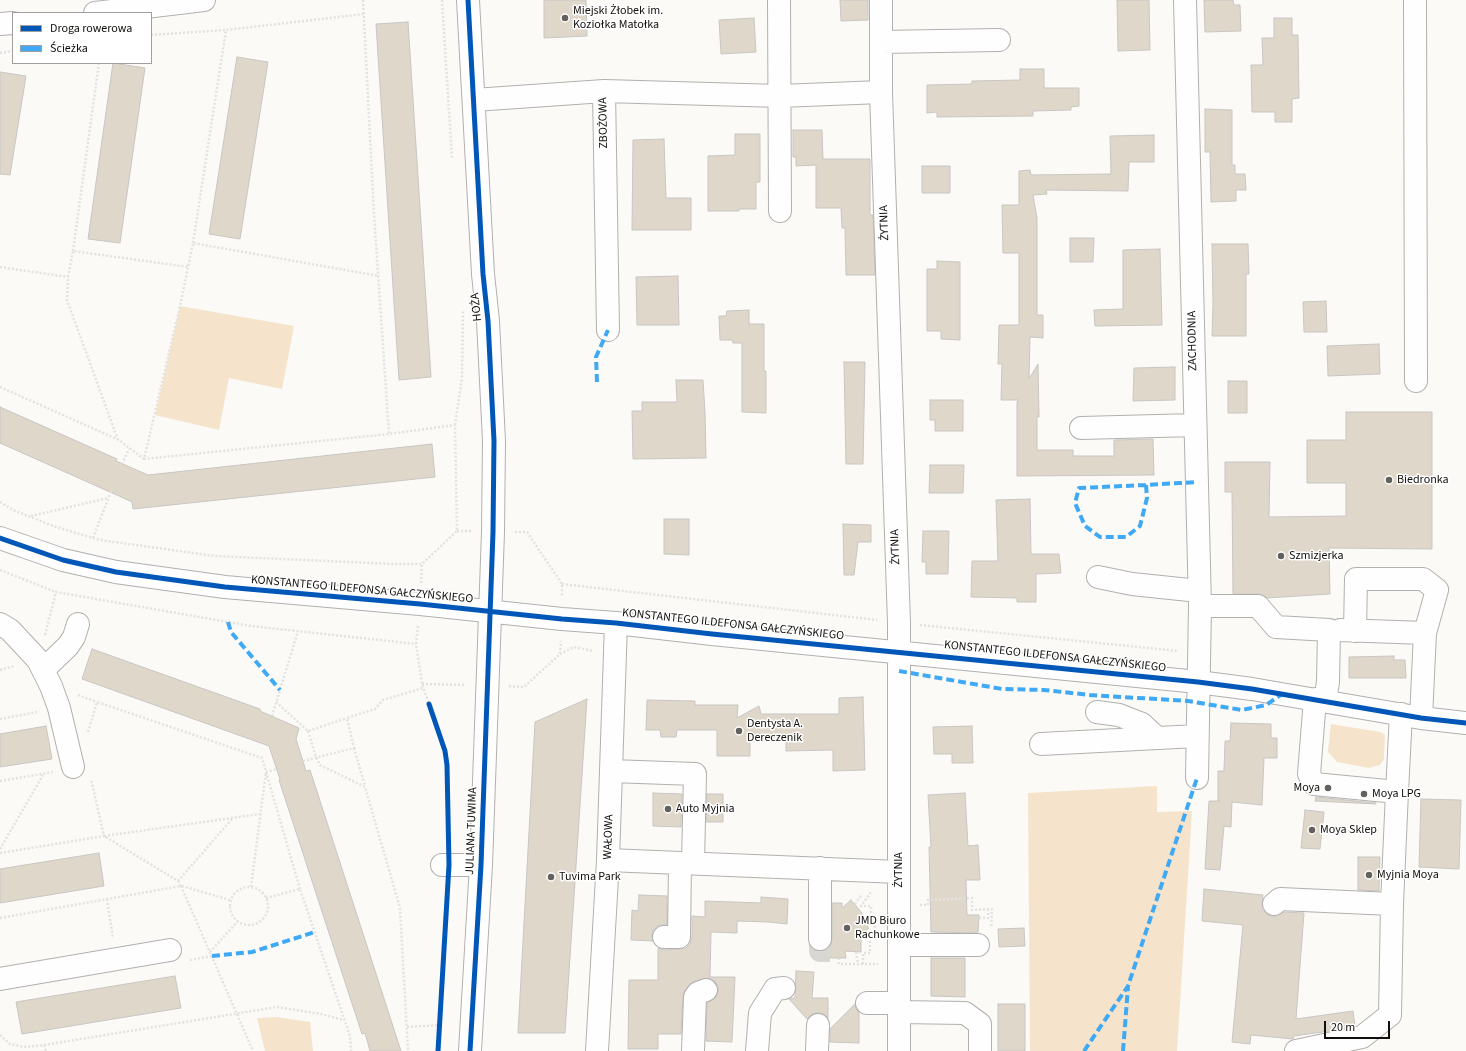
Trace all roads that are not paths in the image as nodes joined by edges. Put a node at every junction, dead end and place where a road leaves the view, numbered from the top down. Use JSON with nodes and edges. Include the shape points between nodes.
{"nodes":[{"id":1,"x":204,"y":0,"type":"edge"},
{"id":2,"x":468,"y":0,"type":"edge"},
{"id":3,"x":779,"y":0,"type":"edge"},
{"id":4,"x":881,"y":0,"type":"edge"},
{"id":5,"x":1185,"y":0,"type":"edge"},
{"id":6,"x":1415,"y":0,"type":"edge"},
{"id":7,"x":102,"y":12,"type":"edge"},
{"id":8,"x":12,"y":23,"type":"edge"},
{"id":9,"x":0,"y":24,"type":"edge"},
{"id":10,"x":999,"y":40,"type":"dead end"},
{"id":11,"x":881,"y":42,"type":"junction"},
{"id":12,"x":604,"y":91,"type":"junction"},
{"id":13,"x":881,"y":92,"type":"junction"},
{"id":14,"x":780,"y":96,"type":"junction"},
{"id":15,"x":474,"y":100,"type":"junction"},
{"id":16,"x":780,"y":211,"type":"dead end"},
{"id":17,"x":608,"y":330,"type":"dead end"},
{"id":18,"x":1416,"y":381,"type":"dead end"},
{"id":19,"x":1196,"y":425,"type":"junction"},
{"id":20,"x":1081,"y":428,"type":"dead end"},
{"id":21,"x":0,"y":538,"type":"edge"},
{"id":22,"x":1098,"y":577,"type":"dead end"},
{"id":23,"x":1200,"y":598,"type":"junction"},
{"id":24,"x":490,"y":612,"type":"junction"},
{"id":25,"x":616,"y":623,"type":"junction"},
{"id":26,"x":0,"y":624,"type":"edge"},
{"id":27,"x":78,"y":624,"type":"dead end"},
{"id":28,"x":1329,"y":630,"type":"junction"},
{"id":29,"x":1355,"y":631,"type":"junction"},
{"id":30,"x":1425,"y":633,"type":"junction"},
{"id":31,"x":899,"y":652,"type":"junction"},
{"id":32,"x":41,"y":665,"type":"junction"},
{"id":33,"x":1198,"y":682,"type":"junction"},
{"id":34,"x":1320,"y":700,"type":"junction"},
{"id":35,"x":1097,"y":712,"type":"dead end"},
{"id":36,"x":1411,"y":716,"type":"junction"},
{"id":37,"x":1466,"y":723,"type":"edge"},
{"id":38,"x":1198,"y":736,"type":"junction"},
{"id":39,"x":1157,"y":738,"type":"junction"},
{"id":40,"x":1041,"y":744,"type":"dead end"},
{"id":41,"x":73,"y":767,"type":"road end"},
{"id":42,"x":611,"y":771,"type":"junction"},
{"id":43,"x":1197,"y":778,"type":"dead end"},
{"id":44,"x":1397,"y":792,"type":"junction"},
{"id":45,"x":608,"y":860,"type":"junction"},
{"id":46,"x":686,"y":863,"type":"junction"},
{"id":47,"x":442,"y":865,"type":"dead end"},
{"id":48,"x":481,"y":865,"type":"junction"},
{"id":49,"x":828,"y":869,"type":"junction"},
{"id":50,"x":893,"y":871,"type":"junction"},
{"id":51,"x":1274,"y":904,"type":"dead end"},
{"id":52,"x":1392,"y":904,"type":"junction"},
{"id":53,"x":845,"y":905,"type":"road end"},
{"id":54,"x":664,"y":937,"type":"dead end"},
{"id":55,"x":820,"y":939,"type":"tunnel mouth"},
{"id":56,"x":978,"y":945,"type":"road end"},
{"id":57,"x":170,"y":950,"type":"dead end"},
{"id":58,"x":899,"y":955,"type":"junction"},
{"id":59,"x":0,"y":979,"type":"edge"},
{"id":60,"x":784,"y":988,"type":"dead end"},
{"id":61,"x":706,"y":990,"type":"dead end"},
{"id":62,"x":866,"y":1003,"type":"dead end"},
{"id":63,"x":899,"y":1008,"type":"junction"},
{"id":64,"x":818,"y":1025,"type":"dead end"},
{"id":65,"x":470,"y":1051,"type":"edge"},
{"id":66,"x":597,"y":1051,"type":"edge"},
{"id":67,"x":693,"y":1051,"type":"edge"},
{"id":68,"x":757,"y":1051,"type":"edge"},
{"id":69,"x":817,"y":1051,"type":"edge"},
{"id":70,"x":899,"y":1051,"type":"edge"},
{"id":71,"x":980,"y":1051,"type":"edge"},
{"id":72,"x":1296,"y":1051,"type":"edge"}],
"edges":[{"from":1,"to":7,"type":"street"},
{"from":2,"to":15,"type":"street","name":"HOŻA"},
{"from":3,"to":14,"type":"street"},
{"from":4,"to":11,"type":"street","name":"ŻYTNIA"},
{"from":5,"to":19,"type":"street","name":"ZACHODNIA"},
{"from":6,"to":18,"type":"street"},
{"from":8,"to":9,"type":"street"},
{"from":10,"to":11,"type":"street"},
{"from":11,"to":13,"type":"street","name":"ŻYTNIA"},
{"from":12,"to":14,"type":"street","name":"ZBOŻOWA"},
{"from":12,"to":15,"type":"street"},
{"from":12,"to":17,"type":"street","name":"ZBOŻOWA"},
{"from":13,"to":14,"type":"street","name":"ZBOŻOWA"},
{"from":13,"to":31,"type":"street","name":"ŻYTNIA"},
{"from":14,"to":16,"type":"street"},
{"from":15,"to":24,"type":"street","name":"HOŻA","via":[[494,441]]},
{"from":19,"to":20,"type":"street"},
{"from":19,"to":23,"type":"street","name":"ZACHODNIA"},
{"from":21,"to":24,"type":"street","name":"KONSTANTEGO ILDEFONSA GAŁCZYŃSKIEGO","via":[[63,560],[130,575],[225,587]]},
{"from":22,"to":23,"type":"street"},
{"from":23,"to":28,"type":"street","via":[[1258,606],[1276,627]]},
{"from":23,"to":33,"type":"street","name":"ZACHODNIA"},
{"from":24,"to":25,"type":"street","name":"KONSTANTEGO ILDEFONSA GAŁCZYŃSKIEGO"},
{"from":24,"to":48,"type":"street","name":"JULIANA TUWIMA"},
{"from":25,"to":31,"type":"street","name":"KONSTANTEGO ILDEFONSA GAŁCZYŃSKIEGO"},
{"from":25,"to":42,"type":"street","name":"WAŁOWA"},
{"from":26,"to":32,"type":"street","via":[[10,630]]},
{"from":27,"to":32,"type":"street","via":[[68,646]]},
{"from":28,"to":29,"type":"street"},
{"from":28,"to":34,"type":"street","via":[[1328,682]]},
{"from":29,"to":30,"type":"street"},
{"from":29,"to":30,"type":"street","via":[[1356,580],[1423,579],[1437,590]]},
{"from":30,"to":36,"type":"street"},
{"from":31,"to":33,"type":"street","name":"KONSTANTEGO ILDEFONSA GAŁCZYŃSKIEGO"},
{"from":31,"to":50,"type":"street","name":"ŻYTNIA"},
{"from":32,"to":41,"type":"street","via":[[59,708]]},
{"from":33,"to":34,"type":"street","name":"KONSTANTEGO ILDEFONSA GAŁCZYŃSKIEGO"},
{"from":33,"to":38,"type":"street","name":"ZACHODNIA"},
{"from":34,"to":36,"type":"street","name":"KONSTANTEGO ILDEFONSA GAŁCZYŃSKIEGO"},
{"from":34,"to":44,"type":"street","via":[[1308,774],[1314,784]]},
{"from":35,"to":39,"type":"street","via":[[1119,715],[1142,724]]},
{"from":36,"to":37,"type":"street","name":"KONSTANTEGO ILDEFONSA GAŁCZYŃSKIEGO"},
{"from":36,"to":44,"type":"street"},
{"from":38,"to":39,"type":"street"},
{"from":38,"to":43,"type":"street","name":"ZACHODNIA"},
{"from":39,"to":40,"type":"street"},
{"from":42,"to":45,"type":"street","name":"WAŁOWA"},
{"from":42,"to":46,"type":"street","via":[[696,774]]},
{"from":44,"to":52,"type":"street"},
{"from":45,"to":46,"type":"street"},
{"from":45,"to":66,"type":"street","name":"WAŁOWA"},
{"from":46,"to":49,"type":"street"},
{"from":46,"to":54,"type":"street","via":[[679,937]]},
{"from":47,"to":48,"type":"street"},
{"from":48,"to":65,"type":"street","name":"JULIANA TUWIMA"},
{"from":49,"to":50,"type":"street"},
{"from":49,"to":53,"type":"street"},
{"from":49,"to":55,"type":"street"},
{"from":50,"to":58,"type":"street","name":"ŻYTNIA"},
{"from":51,"to":52,"type":"street","via":[[1280,899]]},
{"from":52,"to":72,"type":"street","via":[[1390,1014],[1362,1037]]},
{"from":56,"to":58,"type":"street"},
{"from":57,"to":59,"type":"street"},
{"from":58,"to":63,"type":"street","name":"ŻYTNIA"},
{"from":60,"to":68,"type":"street","via":[[775,989],[760,1012]]},
{"from":61,"to":67,"type":"street","via":[[695,997]]},
{"from":62,"to":63,"type":"street"},
{"from":63,"to":70,"type":"street","name":"ŻYTNIA"},
{"from":63,"to":71,"type":"street","via":[[965,1013],[980,1024]]},
{"from":64,"to":69,"type":"street"}]}
